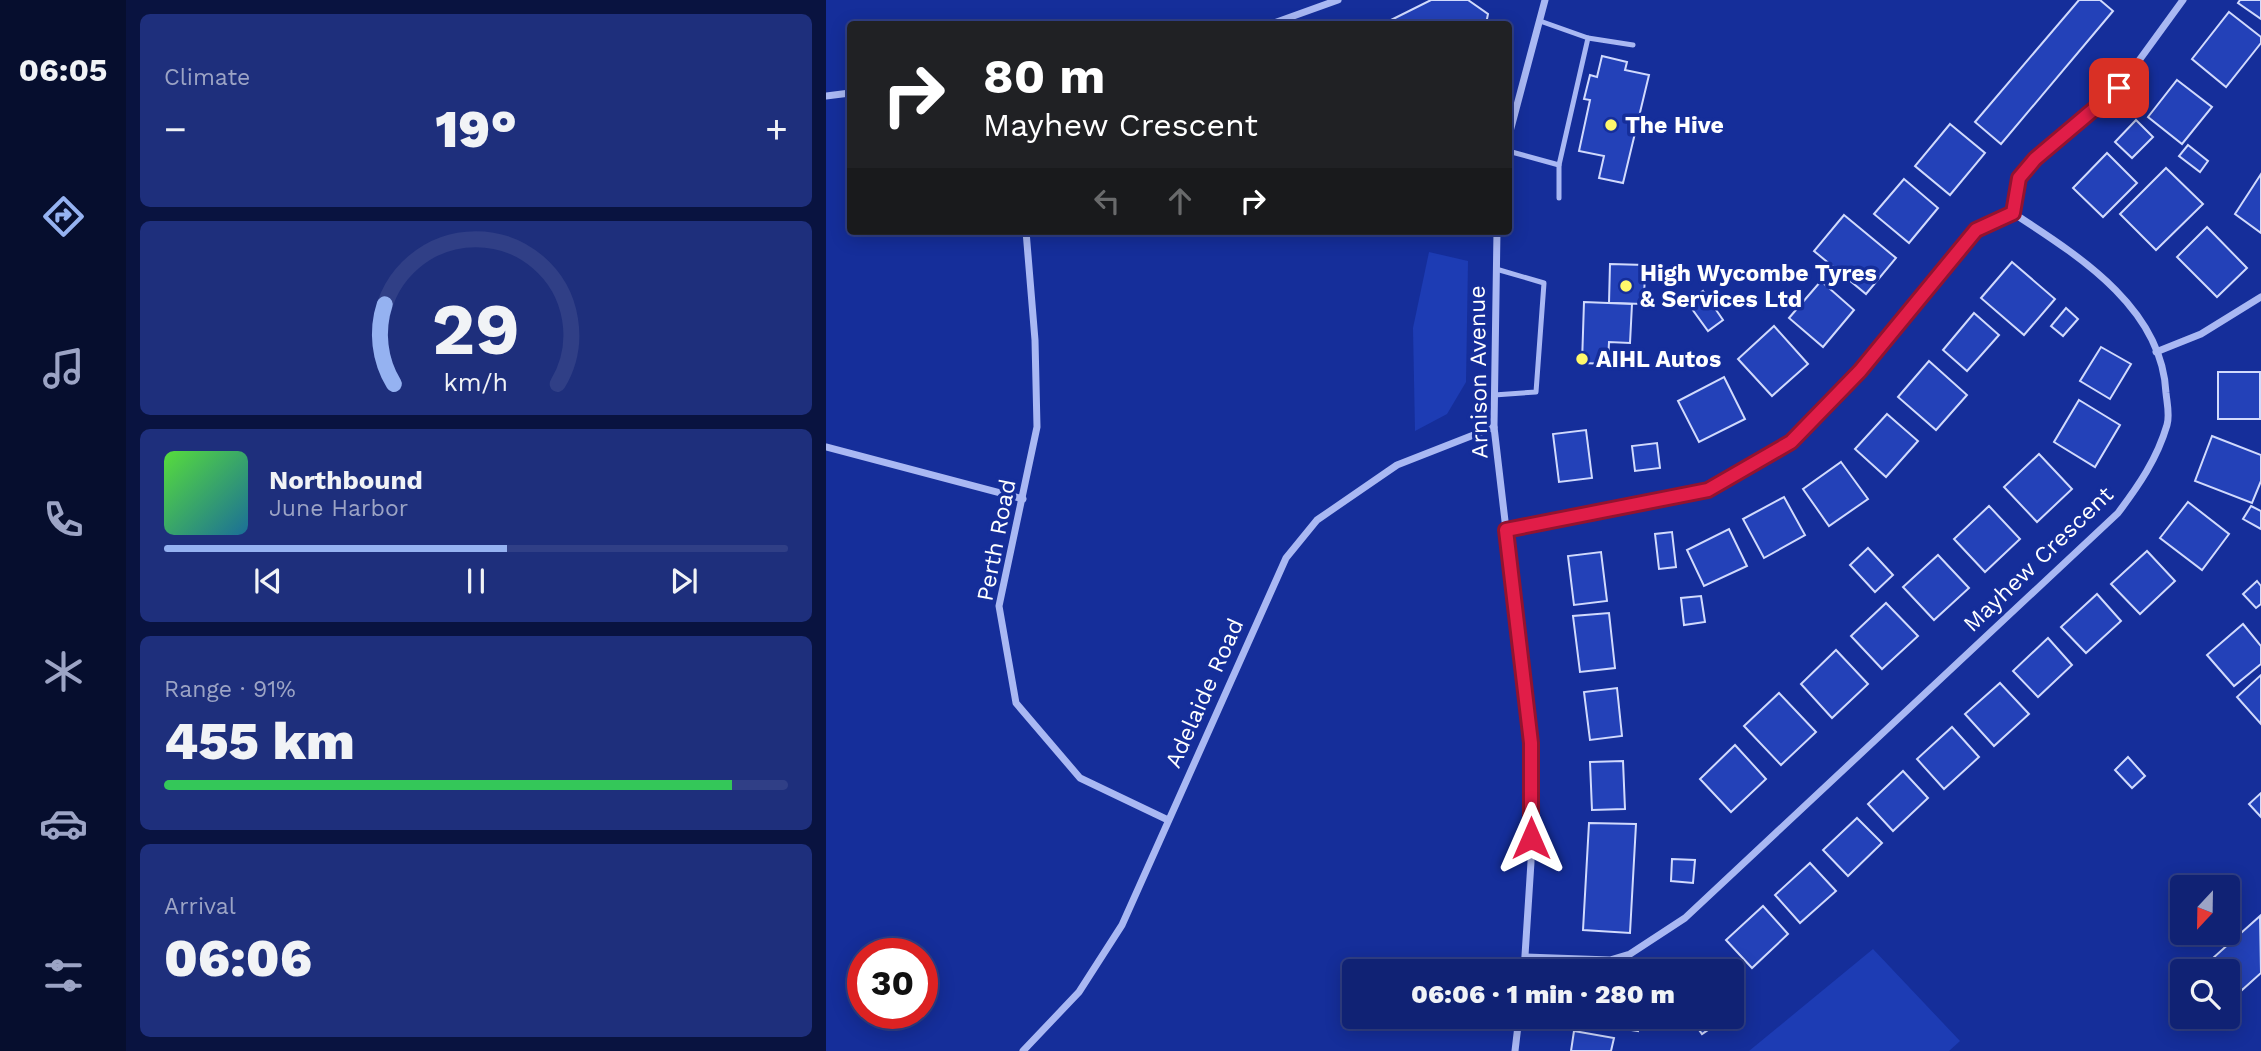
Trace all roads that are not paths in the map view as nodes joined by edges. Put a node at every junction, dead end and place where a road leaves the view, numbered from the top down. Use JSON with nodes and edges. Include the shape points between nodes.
{"nodes":[{"id":1,"x":1338,"y":0,"type":"edge"},
{"id":2,"x":1545,"y":0,"type":"edge"},
{"id":3,"x":2183,"y":0,"type":"edge"},
{"id":4,"x":1322,"y":4,"type":"edge"},
{"id":5,"x":1279,"y":21,"type":"edge"},
{"id":6,"x":1540,"y":21,"type":"junction"},
{"id":7,"x":1588,"y":38,"type":"junction"},
{"id":8,"x":1633,"y":46,"type":"dead end"},
{"id":9,"x":847,"y":93,"type":"edge"},
{"id":10,"x":826,"y":96,"type":"edge"},
{"id":11,"x":1512,"y":124,"type":"edge"},
{"id":12,"x":1512,"y":152,"type":"edge"},
{"id":13,"x":1559,"y":165,"type":"junction"},
{"id":14,"x":1559,"y":198,"type":"dead end"},
{"id":15,"x":2013,"y":213,"type":"junction"},
{"id":16,"x":1026,"y":235,"type":"edge"},
{"id":17,"x":1497,"y":235,"type":"edge"},
{"id":18,"x":1496,"y":269,"type":"junction"},
{"id":19,"x":2261,"y":297,"type":"edge"},
{"id":20,"x":2156,"y":352,"type":"junction"},
{"id":21,"x":1494,"y":396,"type":"junction"},
{"id":22,"x":1494,"y":427,"type":"junction"},
{"id":23,"x":826,"y":447,"type":"edge"},
{"id":24,"x":1023,"y":499,"type":"junction"},
{"id":25,"x":1506,"y":530,"type":"junction"},
{"id":26,"x":1168,"y":820,"type":"junction"},
{"id":27,"x":1526,"y":957,"type":"joint"},
{"id":28,"x":1518,"y":1029,"type":"edge"},
{"id":29,"x":1023,"y":1051,"type":"edge"},
{"id":30,"x":1515,"y":1051,"type":"edge"}],
"edges":[{"from":1,"to":4,"type":"street"},
{"from":2,"to":6,"type":"street"},
{"from":3,"to":15,"type":"street","via":[[2119,88],[2019,178]]},
{"from":4,"to":5,"type":"street"},
{"from":6,"to":7,"type":"lane"},
{"from":6,"to":11,"type":"street"},
{"from":7,"to":8,"type":"lane"},
{"from":7,"to":13,"type":"lane"},
{"from":9,"to":10,"type":"street"},
{"from":12,"to":13,"type":"lane"},
{"from":13,"to":14,"type":"lane"},
{"from":15,"to":20,"type":"street","name":"Mayhew Crescent","via":[[2077,255],[2131,306]]},
{"from":15,"to":25,"type":"street","via":[[1976,230],[1860,371],[1791,442],[1708,490]]},
{"from":16,"to":24,"type":"street","name":"Perth Road","via":[[1037,427]]},
{"from":17,"to":18,"type":"street","name":"Arnison Avenue"},
{"from":18,"to":21,"type":"street","name":"Arnison Avenue"},
{"from":18,"to":21,"type":"lane","via":[[1544,283],[1536,392]]},
{"from":19,"to":20,"type":"street","via":[[2201,334]]},
{"from":20,"to":27,"type":"street","name":"Mayhew Crescent","via":[[2165,373],[2168,422],[2147,474],[2118,513],[1685,918],[1630,954],[1610,960]]},
{"from":21,"to":22,"type":"street","name":"Arnison Avenue"},
{"from":22,"to":25,"type":"street","name":"Arnison Avenue"},
{"from":22,"to":26,"type":"street","name":"Adelaide Road","via":[[1397,465],[1317,520],[1286,558]]},
{"from":23,"to":24,"type":"street"},
{"from":24,"to":26,"type":"street","name":"Perth Road","via":[[999,606],[1016,703],[1080,778]]},
{"from":25,"to":27,"type":"street","name":"Arnison Avenue","via":[[1531,743]]},
{"from":26,"to":29,"type":"street","name":"Adelaide Road","via":[[1122,925],[1079,992]]},
{"from":28,"to":30,"type":"street"}]}
